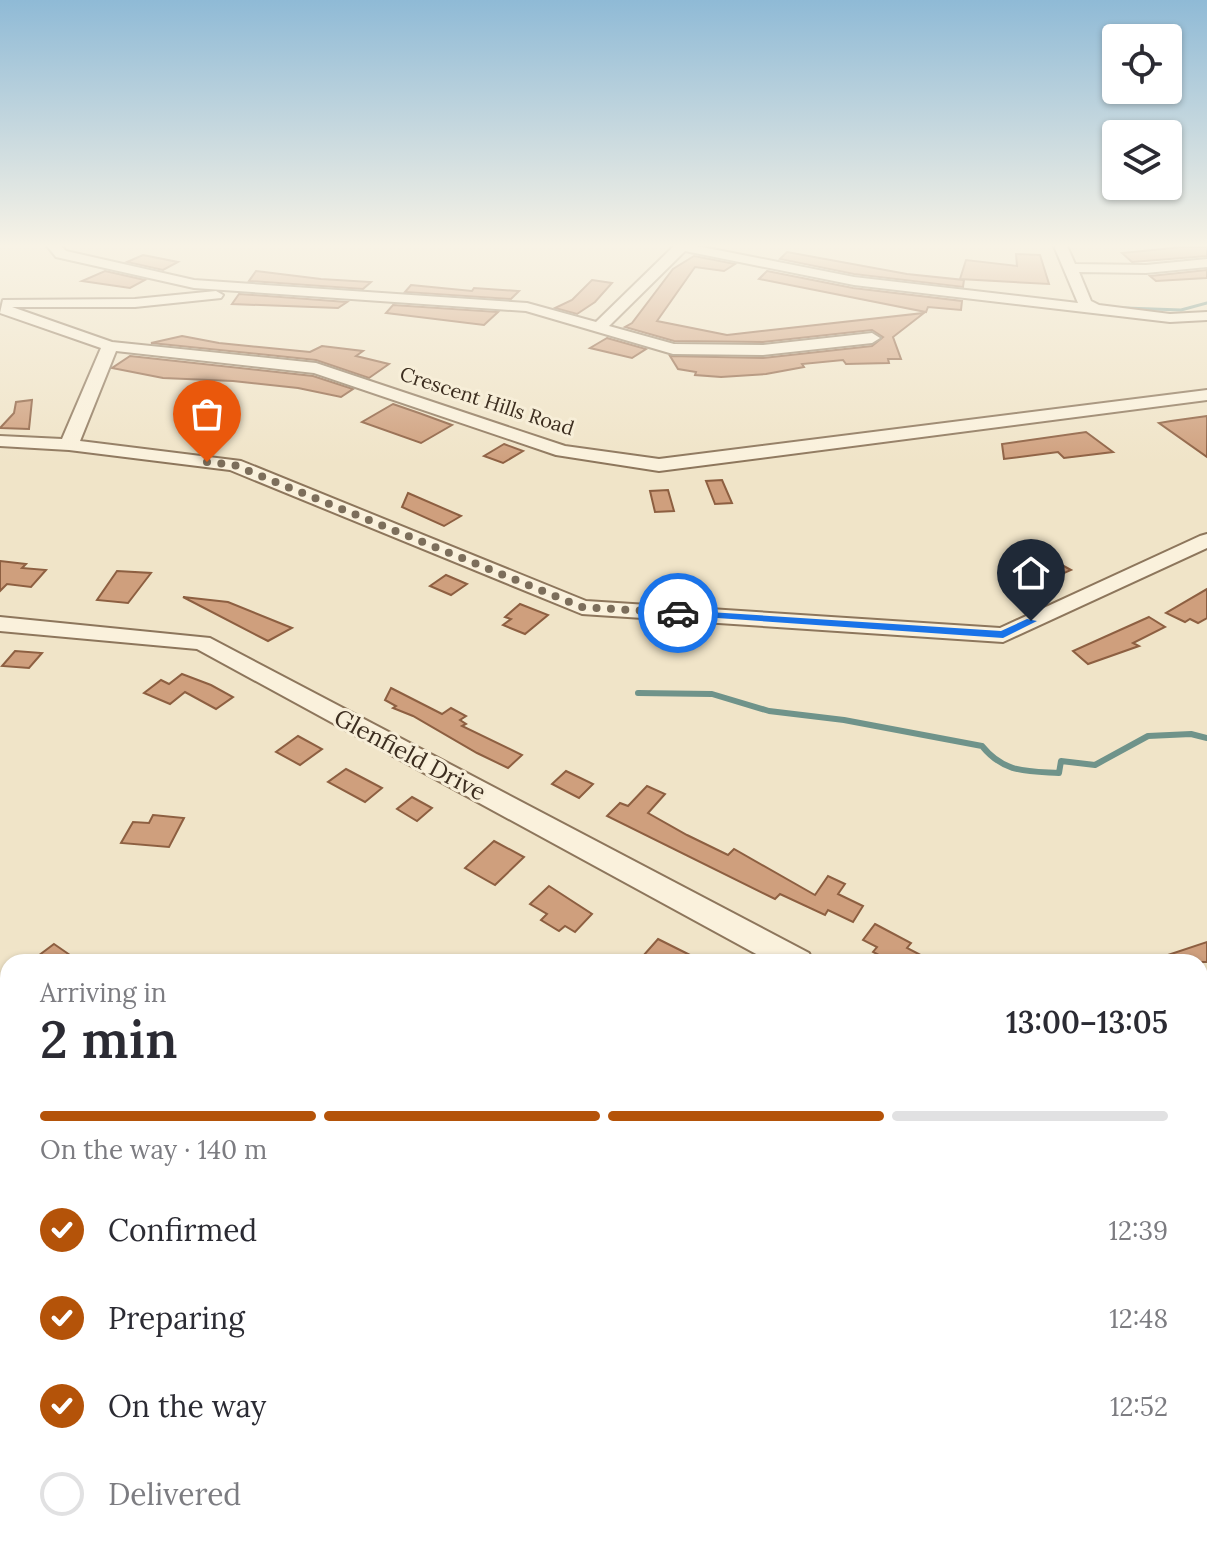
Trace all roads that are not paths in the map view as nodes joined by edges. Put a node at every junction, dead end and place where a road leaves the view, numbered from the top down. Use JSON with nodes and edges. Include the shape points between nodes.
{"nodes":[{"id":1,"x":34,"y":319,"type":"edge"},
{"id":2,"x":566,"y":319,"type":"edge"},
{"id":3,"x":608,"y":319,"type":"edge"},
{"id":4,"x":598,"y":328,"type":"junction"},
{"id":5,"x":872,"y":338,"type":"dead end"},
{"id":6,"x":110,"y":346,"type":"junction"},
{"id":7,"x":1207,"y":395,"type":"edge"},
{"id":8,"x":0,"y":441,"type":"edge"},
{"id":9,"x":69,"y":445,"type":"junction"},
{"id":10,"x":1207,"y":540,"type":"edge"},
{"id":11,"x":2,"y":628,"type":"edge"},
{"id":12,"x":783,"y":954,"type":"edge"}],
"edges":[{"from":1,"to":6,"type":"street","name":"Crescent Hills Road"},
{"from":2,"to":4,"type":"street"},
{"from":3,"to":4,"type":"street"},
{"from":4,"to":5,"type":"street","via":[[673,349],[763,350]]},
{"from":6,"to":7,"type":"street","name":"Crescent Hills Road","via":[[316,368],[562,451],[659,465]]},
{"from":6,"to":9,"type":"street"},
{"from":8,"to":9,"type":"street"},
{"from":9,"to":10,"type":"street","via":[[234,465],[582,607],[1003,635]]},
{"from":11,"to":12,"type":"street","name":"Glenfield Drive","via":[[202,643]]}]}
